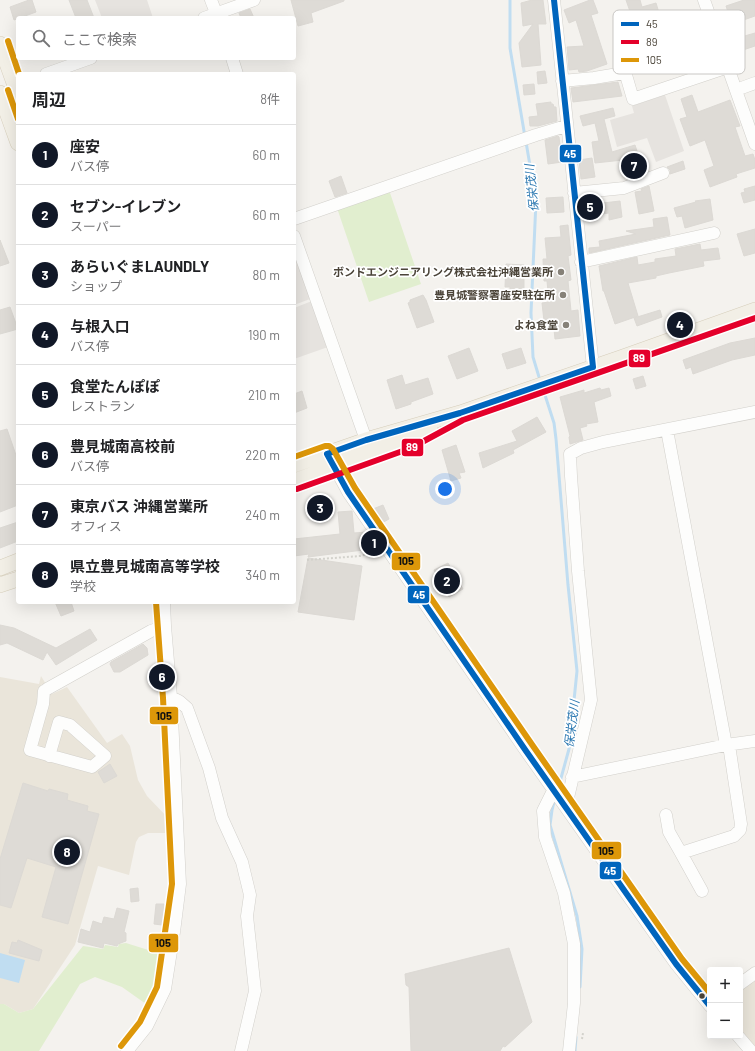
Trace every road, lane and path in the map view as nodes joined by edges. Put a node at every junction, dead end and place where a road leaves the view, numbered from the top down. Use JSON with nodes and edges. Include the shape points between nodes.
{"nodes":[{"id":1,"x":211,"y":0,"type":"edge"},
{"id":2,"x":254,"y":0,"type":"edge"},
{"id":3,"x":554,"y":0,"type":"edge"},
{"id":4,"x":704,"y":0,"type":"edge"},
{"id":5,"x":708,"y":10,"type":"edge"},
{"id":6,"x":217,"y":16,"type":"edge"},
{"id":7,"x":0,"y":44,"type":"edge"},
{"id":8,"x":85,"y":60,"type":"edge"},
{"id":9,"x":233,"y":60,"type":"edge"},
{"id":10,"x":52,"y":72,"type":"edge"},
{"id":11,"x":236,"y":72,"type":"edge"},
{"id":12,"x":618,"y":74,"type":"edge"},
{"id":13,"x":625,"y":74,"type":"edge"},
{"id":14,"x":707,"y":74,"type":"edge"},
{"id":15,"x":730,"y":74,"type":"edge"},
{"id":16,"x":562,"y":80,"type":"junction"},
{"id":17,"x":755,"y":83,"type":"edge"},
{"id":18,"x":16,"y":85,"type":"edge"},
{"id":19,"x":16,"y":88,"type":"edge"},
{"id":20,"x":736,"y":90,"type":"junction"},
{"id":21,"x":0,"y":92,"type":"edge"},
{"id":22,"x":566,"y":126,"type":"junction"},
{"id":23,"x":16,"y":137,"type":"edge"},
{"id":24,"x":755,"y":144,"type":"edge"},
{"id":25,"x":663,"y":173,"type":"dead end"},
{"id":26,"x":574,"y":193,"type":"junction"},
{"id":27,"x":296,"y":218,"type":"edge"},
{"id":28,"x":714,"y":233,"type":"dead end"},
{"id":29,"x":296,"y":242,"type":"edge"},
{"id":30,"x":581,"y":262,"type":"junction"},
{"id":31,"x":755,"y":310,"type":"edge"},
{"id":32,"x":593,"y":367,"type":"junction"},
{"id":33,"x":755,"y":412,"type":"edge"},
{"id":34,"x":460,"y":413,"type":"junction"},
{"id":35,"x":667,"y":430,"type":"junction"},
{"id":36,"x":366,"y":440,"type":"junction"},
{"id":37,"x":327,"y":454,"type":"junction"},
{"id":38,"x":296,"y":464,"type":"edge"},
{"id":39,"x":334,"y":467,"type":"junction"},
{"id":40,"x":296,"y":481,"type":"edge"},
{"id":41,"x":387,"y":549,"type":"junction"},
{"id":42,"x":306,"y":560,"type":"dead end"},
{"id":43,"x":16,"y":562,"type":"edge"},
{"id":44,"x":0,"y":568,"type":"edge"},
{"id":45,"x":16,"y":580,"type":"edge"},
{"id":46,"x":0,"y":586,"type":"edge"},
{"id":47,"x":164,"y":604,"type":"edge"},
{"id":48,"x":165,"y":626,"type":"junction"},
{"id":49,"x":170,"y":697,"type":"junction"},
{"id":50,"x":755,"y":740,"type":"edge"},
{"id":51,"x":728,"y":745,"type":"junction"},
{"id":52,"x":50,"y":756,"type":"junction"},
{"id":53,"x":572,"y":777,"type":"junction"},
{"id":54,"x":559,"y":796,"type":"junction"},
{"id":55,"x":666,"y":815,"type":"dead end"},
{"id":56,"x":681,"y":853,"type":"junction"},
{"id":57,"x":702,"y":891,"type":"dead end"},
{"id":58,"x":755,"y":973,"type":"edge"},
{"id":59,"x":743,"y":982,"type":"edge"},
{"id":60,"x":708,"y":1003,"type":"edge"},
{"id":61,"x":741,"y":1039,"type":"edge"},
{"id":62,"x":127,"y":1051,"type":"edge"},
{"id":63,"x":241,"y":1051,"type":"edge"},
{"id":64,"x":569,"y":1051,"type":"edge"},
{"id":65,"x":751,"y":1051,"type":"edge"}],
"edges":[{"from":1,"to":6,"type":"street"},
{"from":2,"to":6,"type":"street"},
{"from":3,"to":16,"type":"street"},
{"from":4,"to":5,"type":"street"},
{"from":7,"to":18,"type":"main road"},
{"from":8,"to":10,"type":"street"},
{"from":9,"to":11,"type":"street"},
{"from":12,"to":16,"type":"street"},
{"from":13,"to":14,"type":"street","via":[[632,99]]},
{"from":15,"to":20,"type":"street"},
{"from":16,"to":22,"type":"street"},
{"from":17,"to":20,"type":"street"},
{"from":19,"to":21,"type":"street"},
{"from":20,"to":24,"type":"street"},
{"from":21,"to":23,"type":"main road"},
{"from":22,"to":26,"type":"street"},
{"from":22,"to":27,"type":"street"},
{"from":25,"to":26,"type":"street","via":[[624,188]]},
{"from":26,"to":30,"type":"street"},
{"from":28,"to":30,"type":"street"},
{"from":29,"to":36,"type":"street"},
{"from":30,"to":32,"type":"street"},
{"from":31,"to":32,"type":"main road"},
{"from":32,"to":34,"type":"main road"},
{"from":33,"to":35,"type":"street"},
{"from":34,"to":36,"type":"main road"},
{"from":34,"to":39,"type":"main road","via":[[408,440]]},
{"from":35,"to":51,"type":"street"},
{"from":35,"to":53,"type":"street","via":[[604,442],[580,448],[570,454],[591,700]]},
{"from":36,"to":37,"type":"main road"},
{"from":37,"to":38,"type":"main road"},
{"from":37,"to":39,"type":"street"},
{"from":39,"to":40,"type":"main road"},
{"from":39,"to":41,"type":"street"},
{"from":41,"to":42,"type":"path","via":[[360,556]]},
{"from":41,"to":54,"type":"street"},
{"from":43,"to":44,"type":"main road"},
{"from":45,"to":46,"type":"main road"},
{"from":47,"to":48,"type":"street"},
{"from":48,"to":49,"type":"street"},
{"from":48,"to":52,"type":"street","via":[[151,630],[46,690],[30,750]]},
{"from":49,"to":62,"type":"street","via":[[180,884],[165,989],[147,1026]]},
{"from":49,"to":63,"type":"street","via":[[187,708],[209,768],[222,818],[242,862],[250,895],[247,916],[255,991]]},
{"from":50,"to":51,"type":"street"},
{"from":51,"to":53,"type":"street"},
{"from":51,"to":56,"type":"street","via":[[740,830],[734,836]]},
{"from":52,"to":52,"type":"street","via":[[92,767],[105,756],[70,724],[59,722]]},
{"from":53,"to":54,"type":"street"},
{"from":54,"to":60,"type":"street","via":[[676,964]]},
{"from":54,"to":64,"type":"street","via":[[544,811],[545,837],[564,893],[574,944],[574,1002]]},
{"from":55,"to":56,"type":"street","via":[[669,832]]},
{"from":56,"to":57,"type":"street"},
{"from":58,"to":59,"type":"street"},
{"from":61,"to":65,"type":"street"}]}
